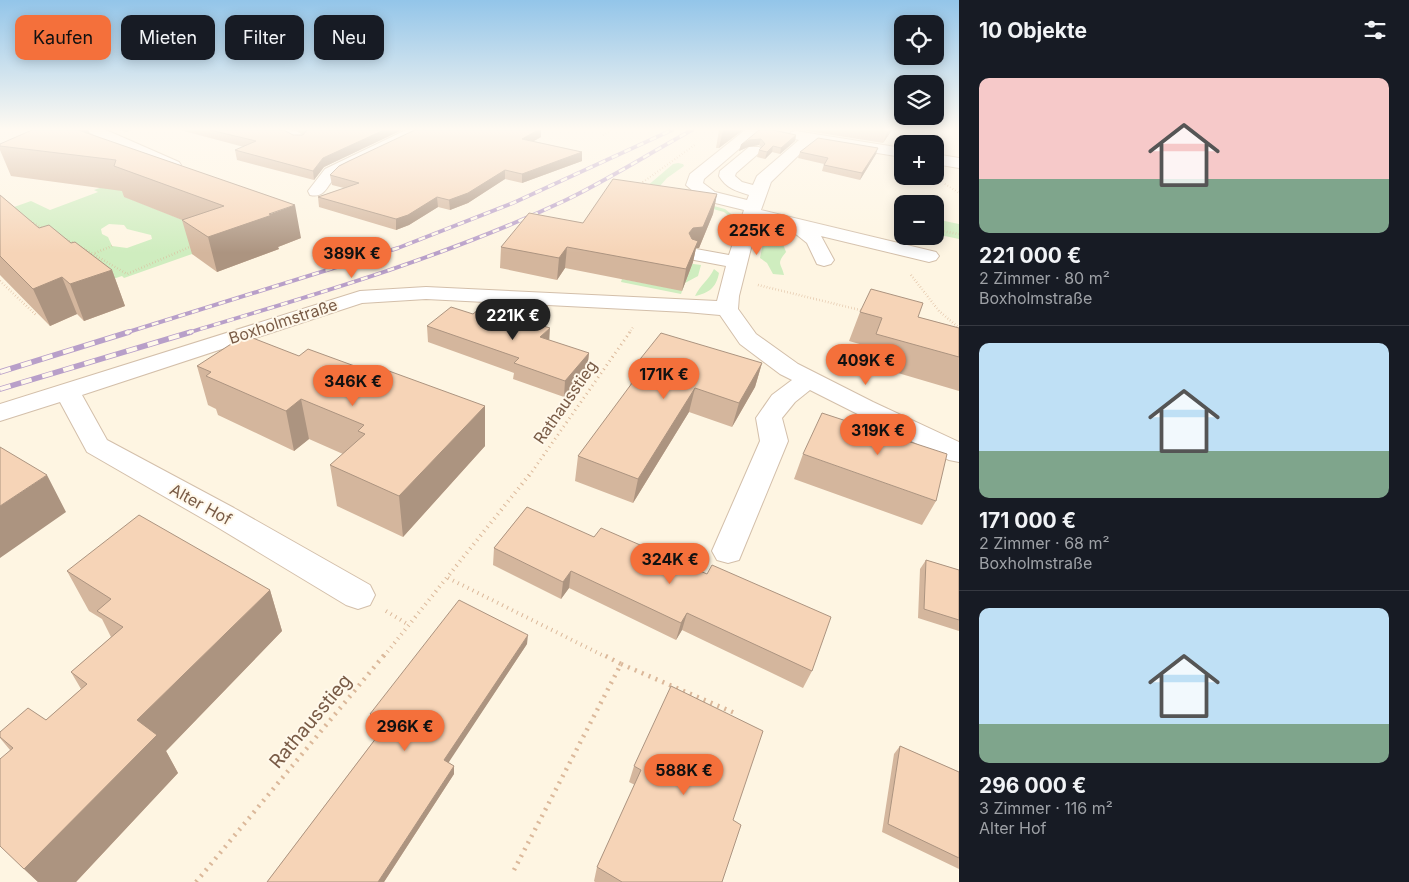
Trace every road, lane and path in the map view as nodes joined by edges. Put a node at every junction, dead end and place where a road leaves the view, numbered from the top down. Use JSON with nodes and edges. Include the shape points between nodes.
{"nodes":[{"id":1,"x":333,"y":171,"type":"edge"},
{"id":2,"x":703,"y":171,"type":"edge"},
{"id":3,"x":728,"y":171,"type":"edge"},
{"id":4,"x":773,"y":171,"type":"edge"},
{"id":5,"x":316,"y":191,"type":"dead end"},
{"id":6,"x":754,"y":204,"type":"junction"},
{"id":7,"x":24,"y":218,"type":"edge"},
{"id":8,"x":795,"y":225,"type":"junction"},
{"id":9,"x":50,"y":232,"type":"edge"},
{"id":10,"x":944,"y":232,"type":"edge"},
{"id":11,"x":959,"y":234,"type":"edge"},
{"id":12,"x":59,"y":236,"type":"edge"},
{"id":13,"x":196,"y":244,"type":"edge"},
{"id":14,"x":112,"y":246,"type":"dead end"},
{"id":15,"x":896,"y":248,"type":"junction"},
{"id":16,"x":94,"y":254,"type":"junction"},
{"id":17,"x":696,"y":255,"type":"edge"},
{"id":18,"x":929,"y":256,"type":"dead end"},
{"id":19,"x":824,"y":260,"type":"dead end"},
{"id":20,"x":735,"y":271,"type":"junction"},
{"id":21,"x":0,"y":281,"type":"edge"},
{"id":22,"x":726,"y":309,"type":"junction"},
{"id":23,"x":868,"y":312,"type":"edge"},
{"id":24,"x":36,"y":314,"type":"edge"},
{"id":25,"x":639,"y":318,"type":"dead end"},
{"id":26,"x":959,"y":328,"type":"edge"},
{"id":27,"x":809,"y":380,"type":"junction"},
{"id":28,"x":67,"y":391,"type":"junction"},
{"id":29,"x":0,"y":413,"type":"edge"},
{"id":30,"x":959,"y":453,"type":"edge"},
{"id":31,"x":728,"y":551,"type":"dead end"},
{"id":32,"x":448,"y":578,"type":"junction"},
{"id":33,"x":358,"y":595,"type":"dead end"},
{"id":34,"x":621,"y":664,"type":"junction"},
{"id":35,"x":737,"y":714,"type":"dead end"},
{"id":36,"x":514,"y":870,"type":"dead end"},
{"id":37,"x":196,"y":882,"type":"edge"}],
"edges":[{"from":1,"to":5,"type":"street"},
{"from":2,"to":6,"type":"street","via":[[696,176],[694,185],[709,196]]},
{"from":3,"to":6,"type":"street","via":[[730,182]]},
{"from":4,"to":6,"type":"street","via":[[763,180]]},
{"from":6,"to":8,"type":"street"},
{"from":6,"to":20,"type":"street"},
{"from":7,"to":9,"type":"path"},
{"from":8,"to":15,"type":"street"},
{"from":8,"to":19,"type":"street","via":[[815,240]]},
{"from":10,"to":11,"type":"path"},
{"from":12,"to":16,"type":"path"},
{"from":13,"to":16,"type":"path","via":[[127,274]]},
{"from":14,"to":16,"type":"path"},
{"from":15,"to":18,"type":"street"},
{"from":15,"to":26,"type":"path","via":[[911,275],[939,311]]},
{"from":17,"to":20,"type":"street"},
{"from":20,"to":22,"type":"street"},
{"from":20,"to":23,"type":"path"},
{"from":21,"to":24,"type":"path"},
{"from":22,"to":27,"type":"street","via":[[748,338]]},
{"from":22,"to":28,"type":"street","name":"Boxholmstraße","via":[[426,293],[360,297]]},
{"from":25,"to":32,"type":"path","name":"Rathausstieg","via":[[531,473]]},
{"from":27,"to":30,"type":"street"},
{"from":27,"to":31,"type":"street","via":[[786,395],[769,418],[774,441]]},
{"from":28,"to":29,"type":"street","name":"Boxholmstraße"},
{"from":28,"to":33,"type":"street","name":"Alter Hof","via":[[97,446]]},
{"from":32,"to":34,"type":"path"},
{"from":32,"to":37,"type":"path","name":"Rathausstieg"},
{"from":34,"to":35,"type":"path"},
{"from":34,"to":36,"type":"path"}]}
